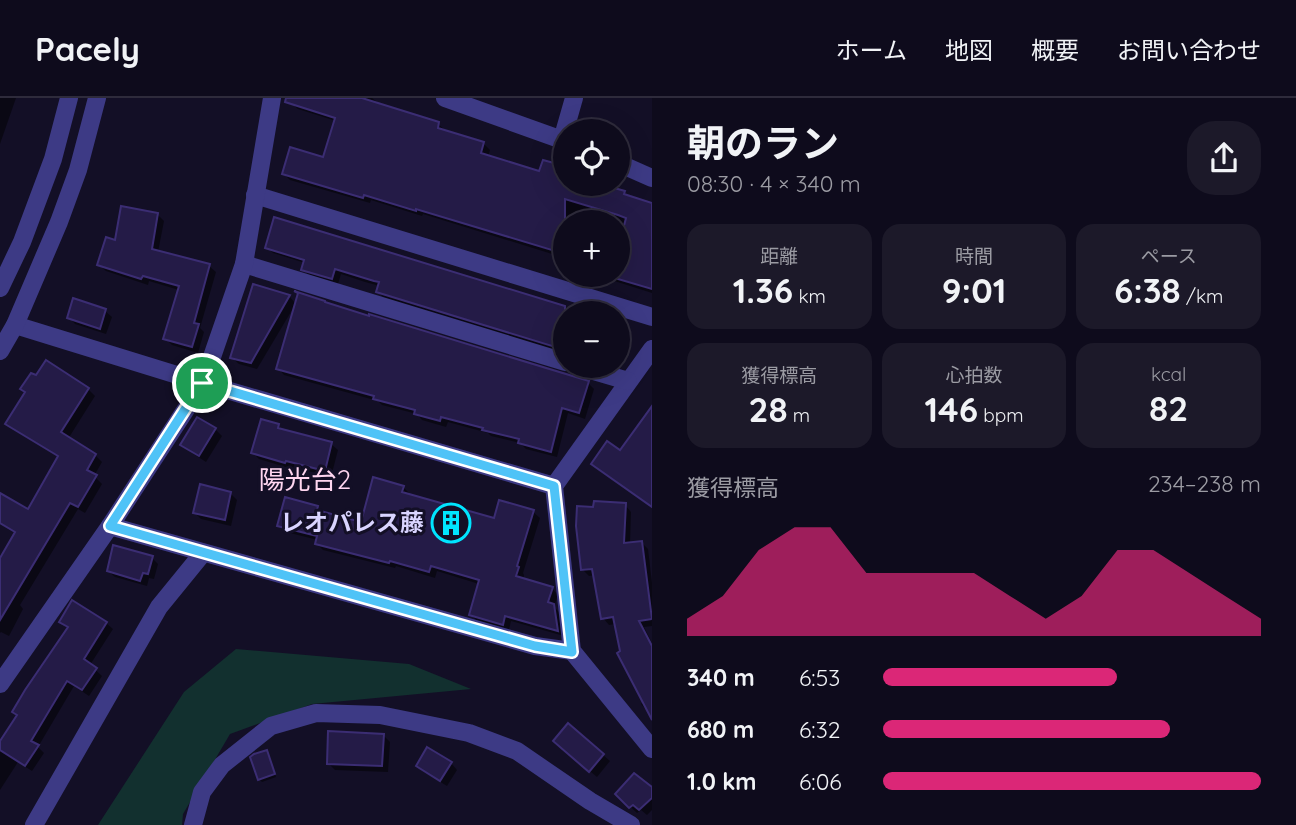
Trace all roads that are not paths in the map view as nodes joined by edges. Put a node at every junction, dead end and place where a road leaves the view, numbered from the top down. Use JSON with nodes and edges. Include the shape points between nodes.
{"nodes":[{"id":1,"x":69,"y":98,"type":"edge"},
{"id":2,"x":97,"y":98,"type":"edge"},
{"id":3,"x":272,"y":98,"type":"edge"},
{"id":4,"x":445,"y":98,"type":"edge"},
{"id":5,"x":574,"y":98,"type":"edge"},
{"id":6,"x":569,"y":119,"type":"edge"},
{"id":7,"x":553,"y":136,"type":"edge"},
{"id":8,"x":630,"y":168,"type":"edge"},
{"id":9,"x":652,"y":178,"type":"edge"},
{"id":10,"x":256,"y":195,"type":"junction"},
{"id":11,"x":244,"y":264,"type":"junction"},
{"id":12,"x":0,"y":288,"type":"edge"},
{"id":13,"x":652,"y":317,"type":"edge"},
{"id":14,"x":15,"y":325,"type":"junction"},
{"id":15,"x":652,"y":349,"type":"edge"},
{"id":16,"x":0,"y":351,"type":"edge"},
{"id":17,"x":553,"y":358,"type":"edge"},
{"id":18,"x":618,"y":378,"type":"edge"},
{"id":19,"x":628,"y":381,"type":"junction"},
{"id":20,"x":202,"y":383,"type":"junction"},
{"id":21,"x":554,"y":486,"type":"junction"},
{"id":22,"x":110,"y":526,"type":"junction"},
{"id":23,"x":203,"y":553,"type":"junction"},
{"id":24,"x":572,"y":652,"type":"junction"},
{"id":25,"x":0,"y":684,"type":"edge"},
{"id":26,"x":652,"y":749,"type":"edge"},
{"id":27,"x":34,"y":825,"type":"edge"},
{"id":28,"x":193,"y":825,"type":"edge"},
{"id":29,"x":631,"y":825,"type":"edge"}],
"edges":[{"from":1,"to":12,"type":"street","via":[[53,159]]},
{"from":2,"to":14,"type":"street","via":[[69,196]]},
{"from":3,"to":10,"type":"street"},
{"from":4,"to":7,"type":"street"},
{"from":5,"to":6,"type":"street"},
{"from":8,"to":9,"type":"street"},
{"from":10,"to":11,"type":"street"},
{"from":10,"to":13,"type":"street"},
{"from":11,"to":17,"type":"street"},
{"from":11,"to":20,"type":"street"},
{"from":14,"to":16,"type":"street"},
{"from":14,"to":20,"type":"street"},
{"from":15,"to":19,"type":"street"},
{"from":18,"to":19,"type":"street"},
{"from":19,"to":21,"type":"street"},
{"from":20,"to":21,"type":"street"},
{"from":20,"to":22,"type":"street"},
{"from":21,"to":24,"type":"street"},
{"from":22,"to":23,"type":"street"},
{"from":22,"to":25,"type":"street"},
{"from":23,"to":24,"type":"street","via":[[535,646]]},
{"from":23,"to":27,"type":"street","via":[[159,607]]},
{"from":24,"to":26,"type":"street"},
{"from":28,"to":29,"type":"street","via":[[202,792],[222,765],[271,726],[316,713],[380,715],[469,733],[517,751]]}]}
